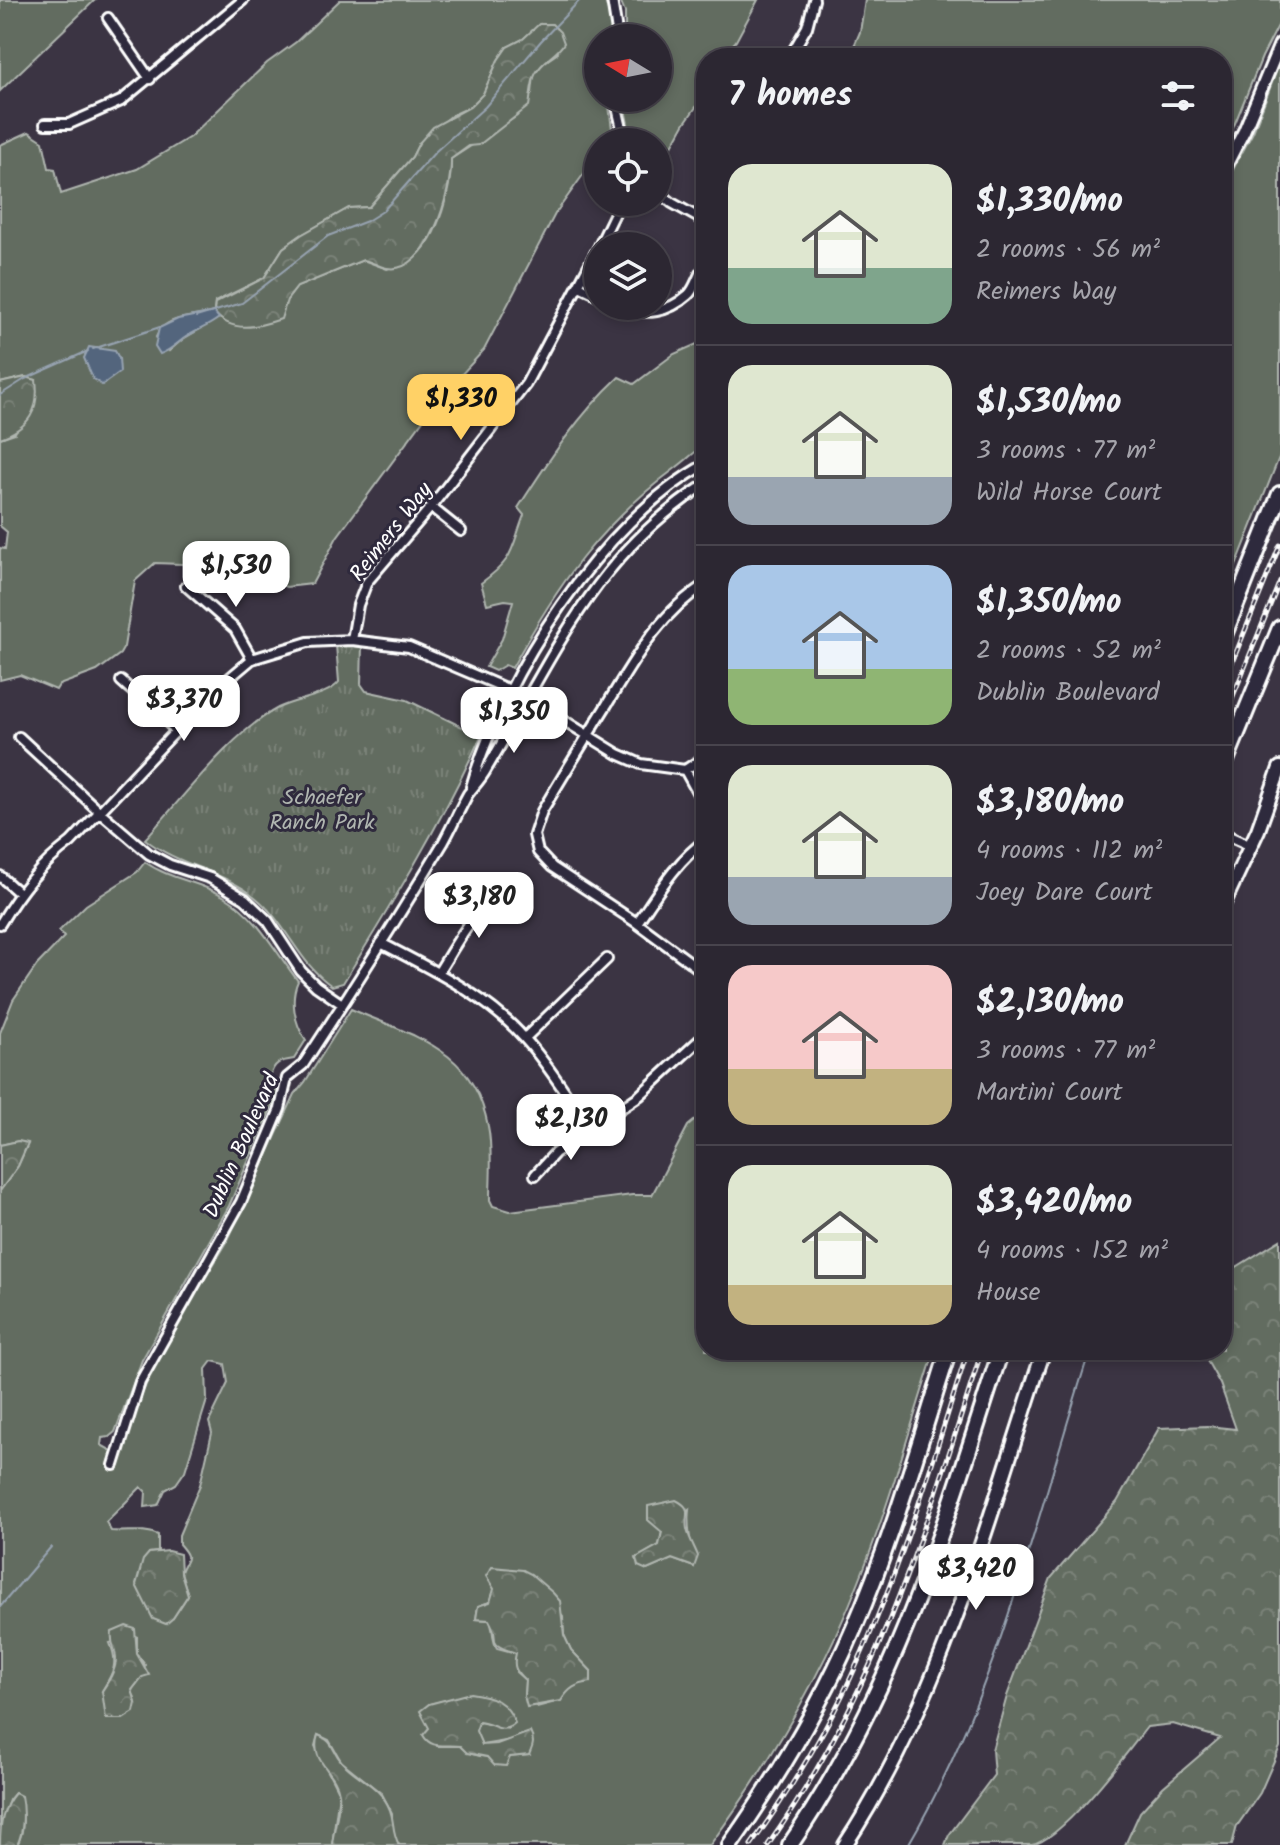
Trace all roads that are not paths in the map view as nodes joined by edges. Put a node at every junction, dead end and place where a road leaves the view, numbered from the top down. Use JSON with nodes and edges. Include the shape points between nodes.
{"nodes":[{"id":1,"x":243,"y":0,"type":"edge"},
{"id":2,"x":612,"y":0,"type":"edge"},
{"id":3,"x":814,"y":0,"type":"edge"},
{"id":4,"x":108,"y":18,"type":"dead end"},
{"id":5,"x":616,"y":24,"type":"edge"},
{"id":6,"x":1280,"y":44,"type":"edge"},
{"id":7,"x":795,"y":48,"type":"edge"},
{"id":8,"x":150,"y":79,"type":"junction"},
{"id":9,"x":45,"y":124,"type":"dead end"},
{"id":10,"x":1232,"y":154,"type":"edge"},
{"id":11,"x":672,"y":200,"type":"edge"},
{"id":12,"x":696,"y":216,"type":"edge"},
{"id":13,"x":584,"y":276,"type":"edge"},
{"id":14,"x":696,"y":282,"type":"edge"},
{"id":15,"x":579,"y":286,"type":"junction"},
{"id":16,"x":584,"y":288,"type":"edge"},
{"id":17,"x":672,"y":305,"type":"edge"},
{"id":18,"x":696,"y":471,"type":"edge"},
{"id":19,"x":696,"y":491,"type":"edge"},
{"id":20,"x":1280,"y":494,"type":"edge"},
{"id":21,"x":431,"y":507,"type":"junction"},
{"id":22,"x":461,"y":531,"type":"dead end"},
{"id":23,"x":186,"y":586,"type":"dead end"},
{"id":24,"x":696,"y":590,"type":"edge"},
{"id":25,"x":1232,"y":615,"type":"edge"},
{"id":26,"x":1280,"y":628,"type":"edge"},
{"id":27,"x":352,"y":640,"type":"junction"},
{"id":28,"x":252,"y":659,"type":"junction"},
{"id":29,"x":121,"y":681,"type":"dead end"},
{"id":30,"x":511,"y":690,"type":"junction"},
{"id":31,"x":526,"y":697,"type":"junction"},
{"id":32,"x":175,"y":729,"type":"junction"},
{"id":33,"x":589,"y":734,"type":"junction"},
{"id":34,"x":19,"y":737,"type":"dead end"},
{"id":35,"x":1232,"y":746,"type":"edge"},
{"id":36,"x":696,"y":763,"type":"edge"},
{"id":37,"x":1280,"y":768,"type":"edge"},
{"id":38,"x":685,"y":770,"type":"junction"},
{"id":39,"x":696,"y":790,"type":"edge"},
{"id":40,"x":469,"y":793,"type":"junction"},
{"id":41,"x":100,"y":812,"type":"junction"},
{"id":42,"x":1232,"y":837,"type":"edge"},
{"id":43,"x":1251,"y":846,"type":"junction"},
{"id":44,"x":696,"y":847,"type":"edge"},
{"id":45,"x":0,"y":876,"type":"edge"},
{"id":46,"x":1232,"y":886,"type":"edge"},
{"id":47,"x":503,"y":890,"type":"dead end"},
{"id":48,"x":19,"y":893,"type":"junction"},
{"id":49,"x":637,"y":923,"type":"junction"},
{"id":50,"x":0,"y":924,"type":"edge"},
{"id":51,"x":381,"y":943,"type":"junction"},
{"id":52,"x":607,"y":959,"type":"dead end"},
{"id":53,"x":696,"y":967,"type":"edge"},
{"id":54,"x":438,"y":973,"type":"junction"},
{"id":55,"x":342,"y":1004,"type":"junction"},
{"id":56,"x":525,"y":1038,"type":"junction"},
{"id":57,"x":696,"y":1043,"type":"edge"},
{"id":58,"x":591,"y":1129,"type":"junction"},
{"id":59,"x":535,"y":1175,"type":"dead end"},
{"id":60,"x":946,"y":1360,"type":"edge"},
{"id":61,"x":998,"y":1360,"type":"edge"},
{"id":62,"x":1041,"y":1360,"type":"edge"},
{"id":63,"x":114,"y":1465,"type":"dead end"},
{"id":64,"x":730,"y":1845,"type":"edge"},
{"id":65,"x":790,"y":1845,"type":"edge"},
{"id":66,"x":845,"y":1845,"type":"edge"}],
"edges":[{"from":1,"to":8,"type":"street"},
{"from":2,"to":5,"type":"street"},
{"from":3,"to":7,"type":"street"},
{"from":4,"to":8,"type":"street"},
{"from":6,"to":10,"type":"street"},
{"from":8,"to":9,"type":"street","via":[[121,101],[69,124]]},
{"from":11,"to":12,"type":"street"},
{"from":13,"to":15,"type":"street","name":"Reimers Way"},
{"from":14,"to":17,"type":"street","via":[[690,294]]},
{"from":15,"to":16,"type":"street"},
{"from":15,"to":21,"type":"street","name":"Reimers Way","via":[[526,384]]},
{"from":18,"to":30,"type":"street","name":"Dublin Boulevard","via":[[658,496],[604,550],[549,623]]},
{"from":19,"to":31,"type":"street","name":"Dublin Boulevard","via":[[658,518],[599,580]]},
{"from":20,"to":25,"type":"highway"},
{"from":21,"to":22,"type":"street"},
{"from":21,"to":27,"type":"street","name":"Reimers Way","via":[[367,582]]},
{"from":23,"to":28,"type":"street","via":[[235,629]]},
{"from":24,"to":33,"type":"street","via":[[664,618],[642,647]]},
{"from":26,"to":35,"type":"highway"},
{"from":27,"to":28,"type":"street","via":[[308,642]]},
{"from":27,"to":30,"type":"street","via":[[409,647]]},
{"from":28,"to":32,"type":"street"},
{"from":29,"to":32,"type":"street"},
{"from":30,"to":31,"type":"street"},
{"from":30,"to":40,"type":"street","name":"Dublin Boulevard"},
{"from":31,"to":33,"type":"street"},
{"from":31,"to":40,"type":"street","name":"Dublin Boulevard"},
{"from":32,"to":41,"type":"street"},
{"from":33,"to":38,"type":"street","via":[[641,764]]},
{"from":33,"to":49,"type":"street","via":[[542,811],[534,835],[538,852],[552,867]]},
{"from":34,"to":41,"type":"street"},
{"from":36,"to":38,"type":"street"},
{"from":37,"to":43,"type":"main road"},
{"from":38,"to":39,"type":"street"},
{"from":40,"to":51,"type":"street","name":"Dublin Boulevard"},
{"from":41,"to":48,"type":"street","via":[[46,860]]},
{"from":41,"to":55,"type":"street","via":[[156,858],[210,878],[245,899],[268,921],[301,971]]},
{"from":42,"to":43,"type":"street"},
{"from":43,"to":46,"type":"main road"},
{"from":44,"to":49,"type":"street"},
{"from":45,"to":48,"type":"street"},
{"from":47,"to":54,"type":"street","via":[[491,897]]},
{"from":48,"to":50,"type":"street"},
{"from":49,"to":53,"type":"street"},
{"from":51,"to":54,"type":"street"},
{"from":51,"to":55,"type":"street","name":"Dublin Boulevard"},
{"from":52,"to":56,"type":"street"},
{"from":54,"to":56,"type":"street","via":[[484,1002]]},
{"from":55,"to":63,"type":"street","name":"Dublin Boulevard","via":[[303,1065],[287,1078],[280,1109],[241,1202],[140,1382]]},
{"from":56,"to":58,"type":"street"},
{"from":57,"to":58,"type":"street","via":[[639,1096]]},
{"from":58,"to":59,"type":"street","via":[[555,1153]]},
{"from":60,"to":64,"type":"highway","via":[[854,1629],[806,1726]]},
{"from":61,"to":65,"type":"highway","via":[[902,1641],[849,1749]]},
{"from":62,"to":66,"type":"main road","via":[[927,1692]]}]}
